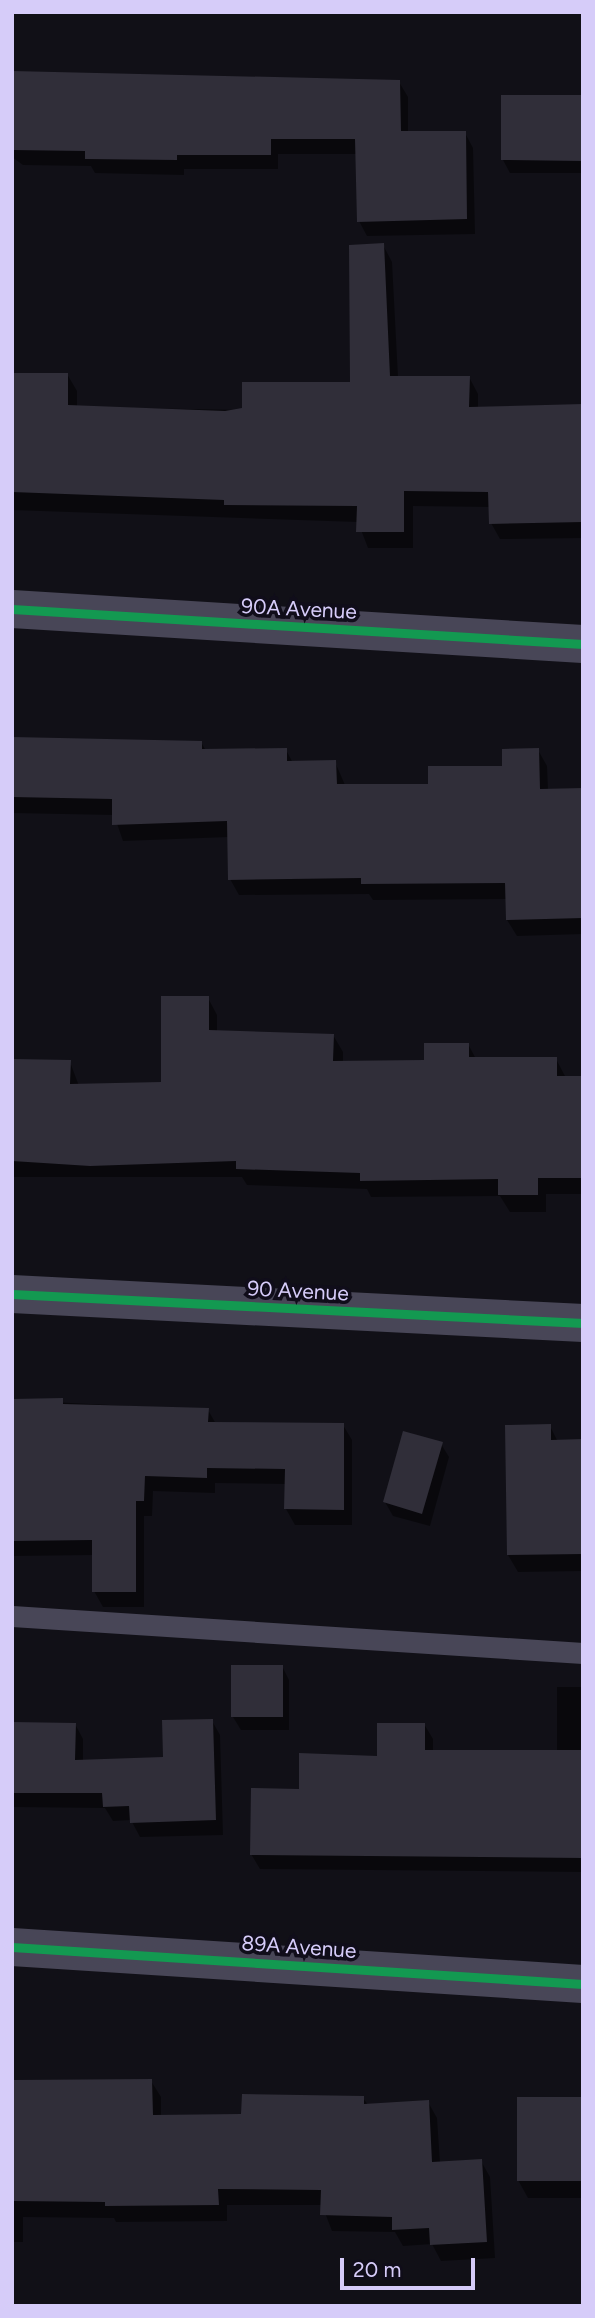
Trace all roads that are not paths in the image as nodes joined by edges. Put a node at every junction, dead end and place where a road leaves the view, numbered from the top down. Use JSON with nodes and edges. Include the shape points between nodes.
{"nodes":[{"id":1,"x":12,"y":609,"type":"edge"},
{"id":2,"x":583,"y":644,"type":"edge"},
{"id":3,"x":12,"y":1294,"type":"edge"},
{"id":4,"x":583,"y":1323,"type":"edge"},
{"id":5,"x":12,"y":1616,"type":"edge"},
{"id":6,"x":583,"y":1653,"type":"edge"},
{"id":7,"x":12,"y":1947,"type":"edge"},
{"id":8,"x":583,"y":1984,"type":"edge"}],
"edges":[{"from":1,"to":2,"type":"street","name":"90A Avenue"},
{"from":3,"to":4,"type":"street","name":"90 Avenue"},
{"from":5,"to":6,"type":"lane"},
{"from":7,"to":8,"type":"street","name":"89A Avenue"}]}
